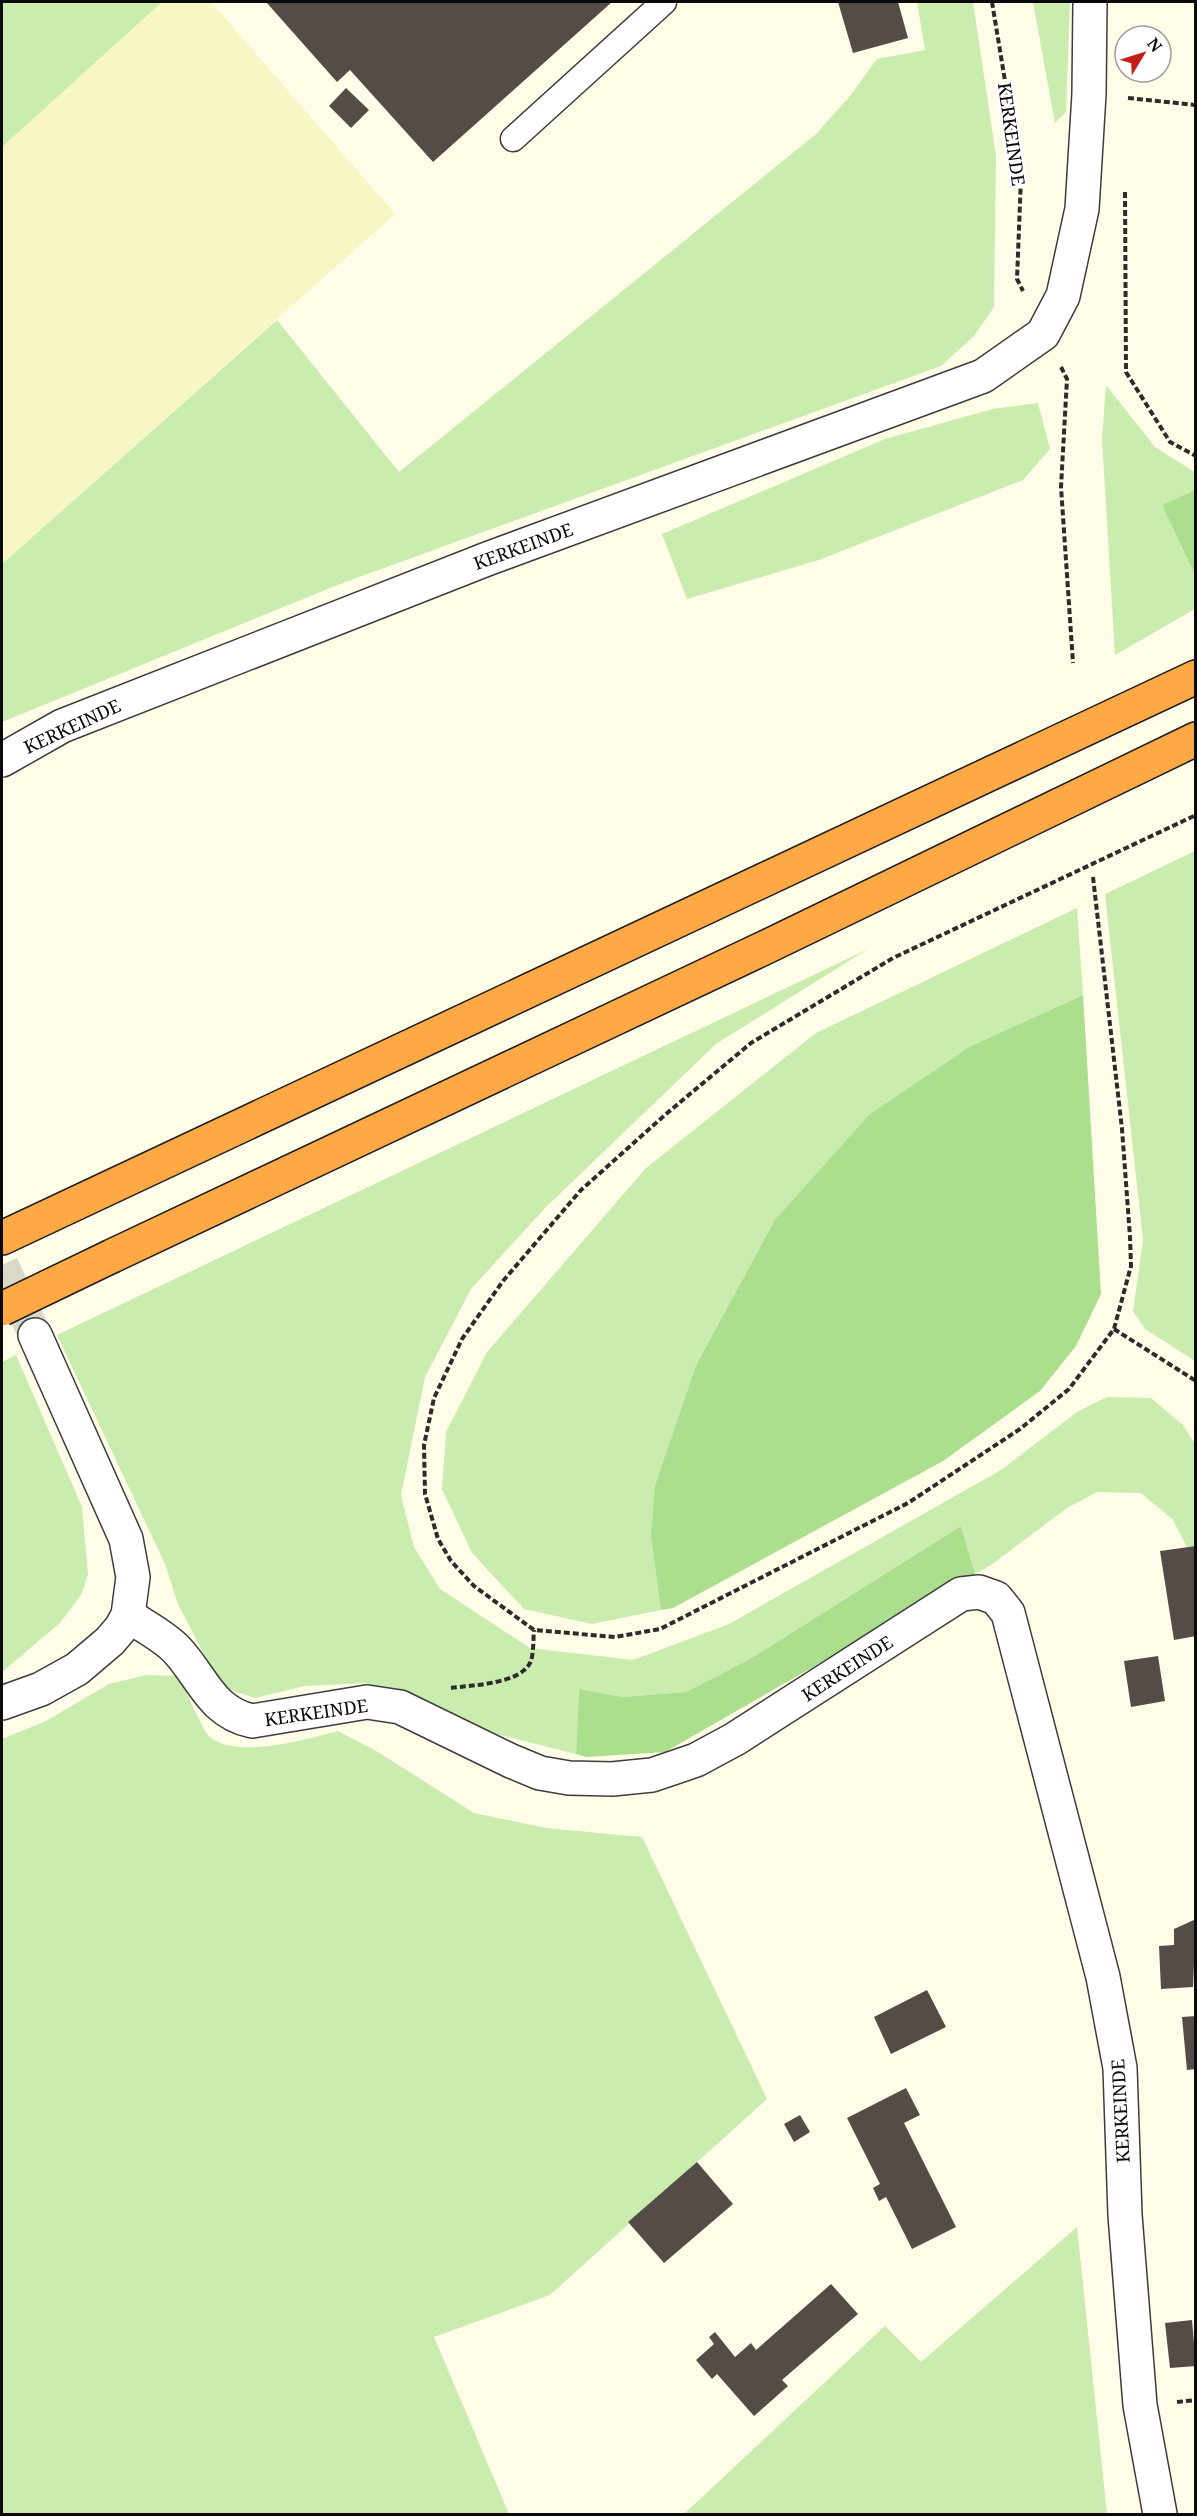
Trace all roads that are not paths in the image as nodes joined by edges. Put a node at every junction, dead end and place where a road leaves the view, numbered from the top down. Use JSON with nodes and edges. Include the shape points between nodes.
{"nodes":[{"id":1,"x":664,"y":2,"type":"edge"},
{"id":2,"x":1090,"y":2,"type":"edge"},
{"id":3,"x":513,"y":139,"type":"dead end"},
{"id":4,"x":1196,"y":677,"type":"edge"},
{"id":5,"x":1196,"y":739,"type":"edge"},
{"id":6,"x":2,"y":760,"type":"edge"},
{"id":7,"x":2,"y":1238,"type":"edge"},
{"id":8,"x":2,"y":1309,"type":"edge"},
{"id":9,"x":35,"y":1335,"type":"tunnel mouth"},
{"id":10,"x":128,"y":1615,"type":"junction"},
{"id":11,"x":2,"y":1703,"type":"edge"},
{"id":12,"x":1160,"y":2514,"type":"edge"}],
"edges":[{"from":1,"to":3,"type":"lane"},
{"from":2,"to":6,"type":"street","name":"KERKEINDE","via":[[1082,209],[1063,296],[1043,334],[983,376],[476,563],[62,726]]},
{"from":4,"to":7,"type":"highway"},
{"from":5,"to":8,"type":"highway","bridge":true},
{"from":9,"to":10,"type":"street","via":[[126,1539],[133,1576]]},
{"from":10,"to":11,"type":"street","via":[[110,1641],[77,1669],[41,1689]]},
{"from":10,"to":12,"type":"street","name":"KERKEINDE","via":[[176,1649],[217,1703],[236,1718],[252,1721],[367,1702],[400,1707],[540,1773],[612,1779],[652,1775],[696,1760],[961,1594],[979,1592],[996,1598],[1008,1613],[1026,1679],[1097,1955],[1120,2068],[1125,2215],[1140,2405]]}]}
